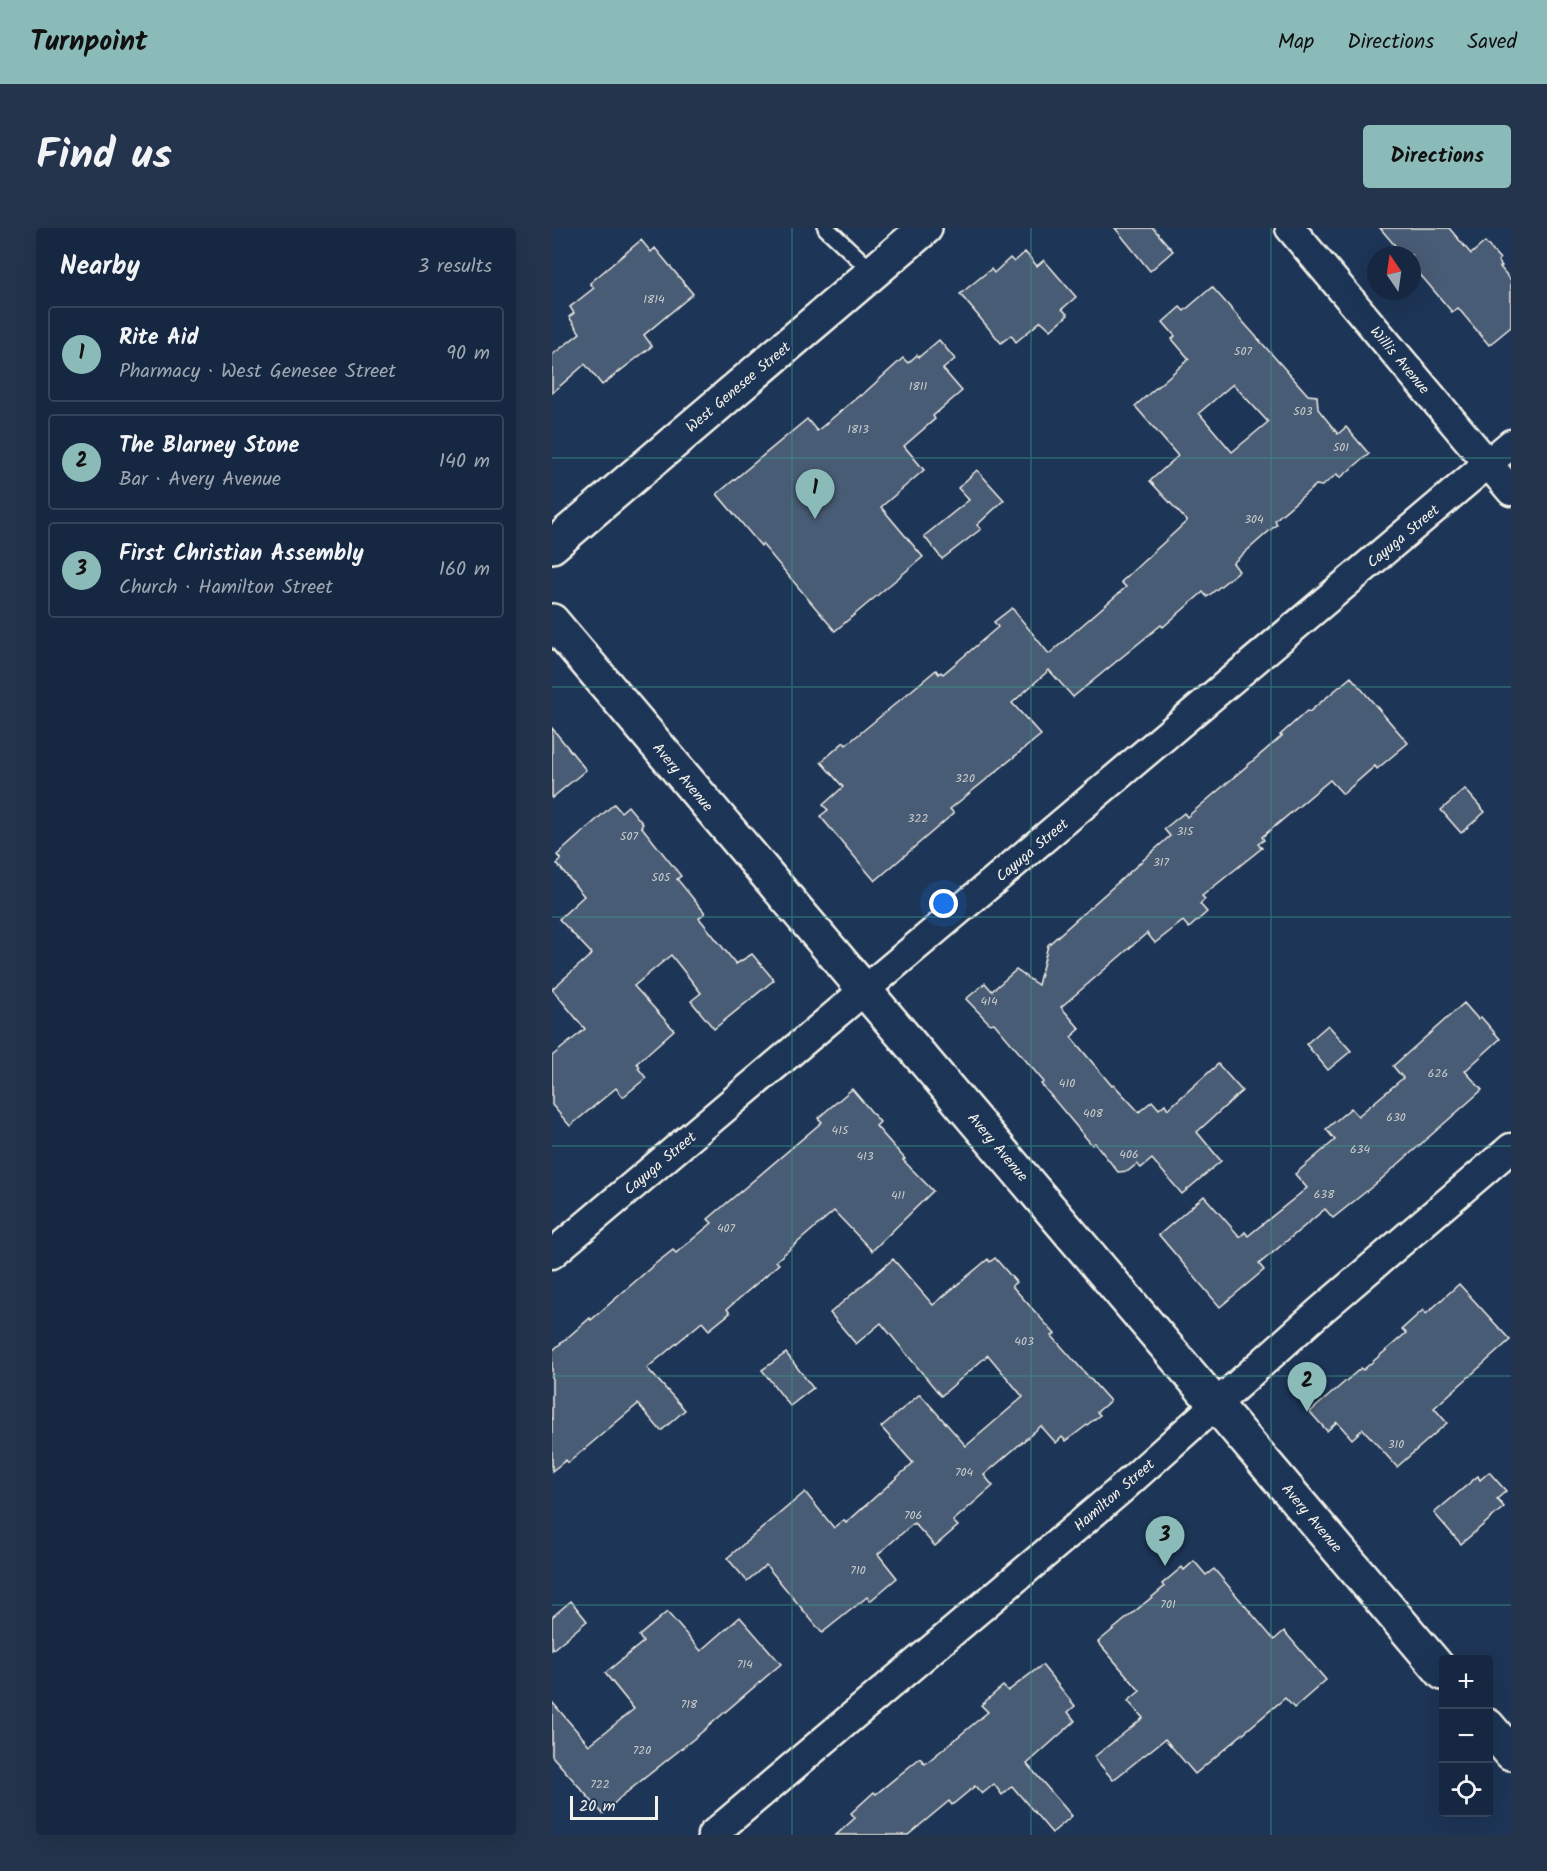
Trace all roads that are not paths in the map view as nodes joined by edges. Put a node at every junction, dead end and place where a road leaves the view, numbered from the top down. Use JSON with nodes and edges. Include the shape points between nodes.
{"nodes":[{"id":1,"x":826,"y":228,"type":"edge"},
{"id":2,"x":925,"y":228,"type":"edge"},
{"id":3,"x":1290,"y":228,"type":"edge"},
{"id":4,"x":873,"y":272,"type":"junction"},
{"id":5,"x":1511,"y":444,"type":"edge"},
{"id":6,"x":1488,"y":464,"type":"junction"},
{"id":7,"x":1511,"y":491,"type":"edge"},
{"id":8,"x":552,"y":546,"type":"edge"},
{"id":9,"x":552,"y":621,"type":"edge"},
{"id":10,"x":865,"y":991,"type":"junction"},
{"id":11,"x":1511,"y":1148,"type":"edge"},
{"id":12,"x":552,"y":1254,"type":"edge"},
{"id":13,"x":1216,"y":1404,"type":"junction"},
{"id":14,"x":1439,"y":1668,"type":"edge"},
{"id":15,"x":1493,"y":1732,"type":"edge"},
{"id":16,"x":1511,"y":1753,"type":"edge"},
{"id":17,"x":712,"y":1835,"type":"edge"}],
"edges":[{"from":1,"to":4,"type":"lane"},
{"from":2,"to":4,"type":"street","name":"West Genesee Street"},
{"from":3,"to":6,"type":"street","name":"Willis Avenue"},
{"from":4,"to":8,"type":"street","name":"West Genesee Street"},
{"from":5,"to":6,"type":"street","name":"Cayuga Street"},
{"from":6,"to":7,"type":"street","name":"Willis Avenue"},
{"from":6,"to":10,"type":"street","name":"Cayuga Street"},
{"from":9,"to":10,"type":"street","name":"Avery Avenue"},
{"from":10,"to":12,"type":"street","name":"Cayuga Street"},
{"from":10,"to":13,"type":"street","name":"Avery Avenue"},
{"from":11,"to":13,"type":"street","name":"Hamilton Street"},
{"from":13,"to":14,"type":"street","name":"Avery Avenue"},
{"from":13,"to":17,"type":"street","name":"Hamilton Street","via":[[1118,1492]]},
{"from":15,"to":16,"type":"street"}]}
